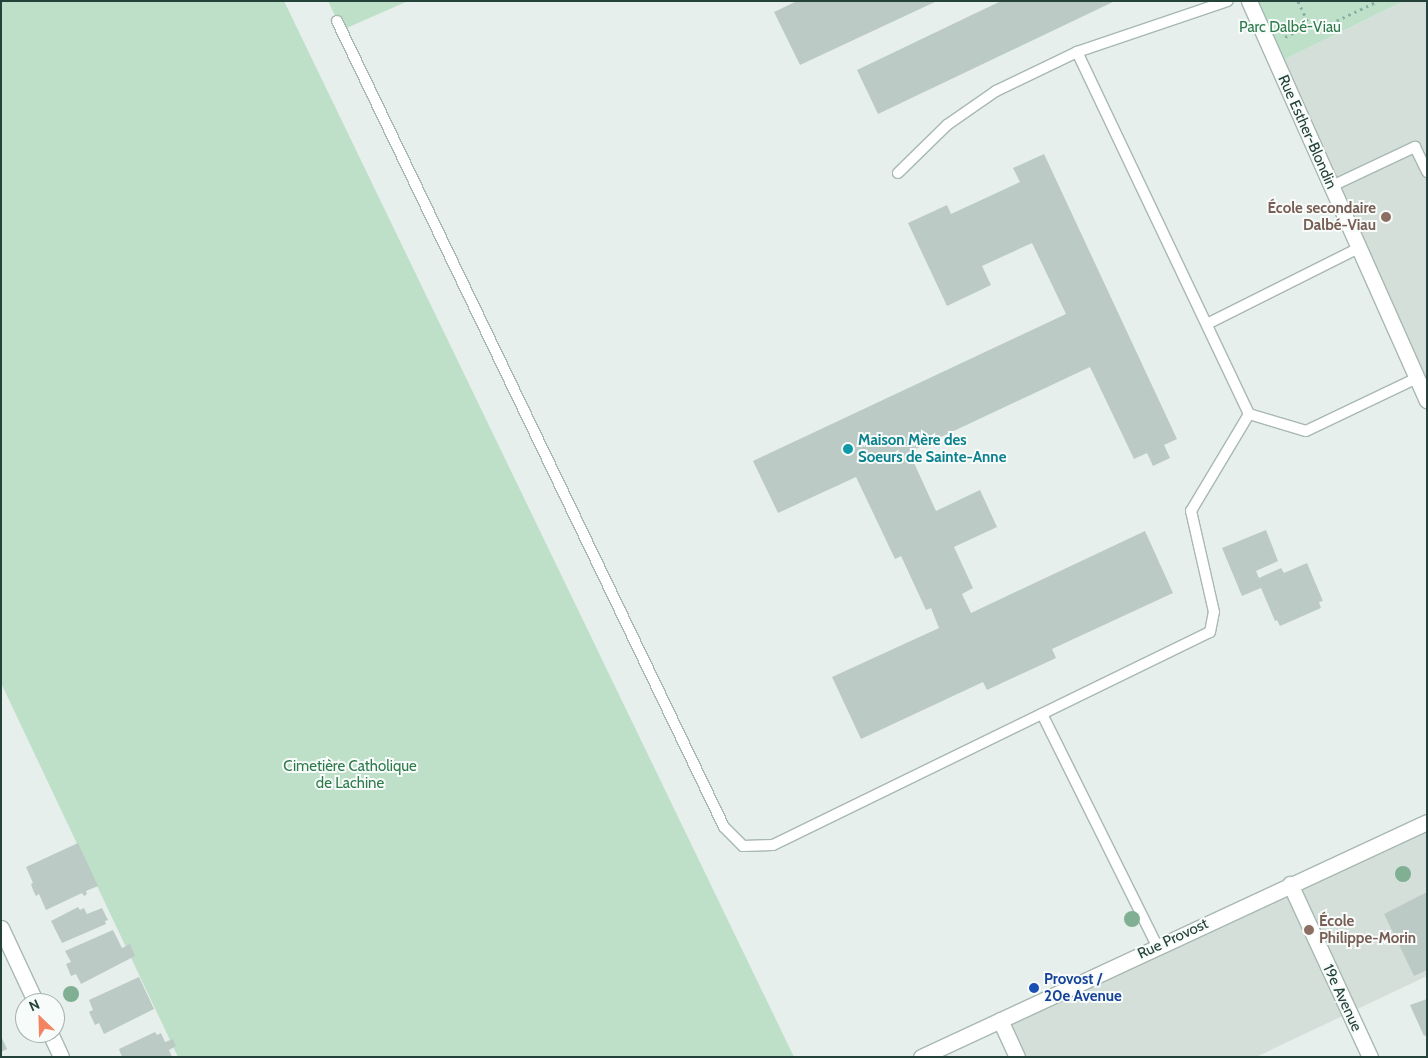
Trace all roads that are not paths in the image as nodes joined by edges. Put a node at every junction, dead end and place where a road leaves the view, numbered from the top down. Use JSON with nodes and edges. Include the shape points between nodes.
{"nodes":[{"id":1,"x":1228,"y":1,"type":"edge"},
{"id":2,"x":1249,"y":1,"type":"edge"},
{"id":3,"x":337,"y":21,"type":"dead end"},
{"id":4,"x":1077,"y":52,"type":"junction"},
{"id":5,"x":1427,"y":172,"type":"edge"},
{"id":6,"x":898,"y":173,"type":"dead end"},
{"id":7,"x":1332,"y":186,"type":"junction"},
{"id":8,"x":1359,"y":248,"type":"junction"},
{"id":9,"x":1207,"y":324,"type":"junction"},
{"id":10,"x":1417,"y":378,"type":"junction"},
{"id":11,"x":1427,"y":400,"type":"edge"},
{"id":12,"x":1249,"y":414,"type":"junction"},
{"id":13,"x":1042,"y":714,"type":"junction"},
{"id":14,"x":1427,"y":822,"type":"edge"},
{"id":15,"x":1290,"y":884,"type":"junction"},
{"id":16,"x":1,"y":928,"type":"edge"},
{"id":17,"x":1157,"y":946,"type":"junction"},
{"id":18,"x":31,"y":993,"type":"edge"},
{"id":19,"x":1000,"y":1020,"type":"junction"},
{"id":20,"x":55,"y":1043,"type":"edge"},
{"id":21,"x":62,"y":1057,"type":"edge"},
{"id":22,"x":921,"y":1057,"type":"edge"},
{"id":23,"x":1017,"y":1057,"type":"edge"},
{"id":24,"x":1370,"y":1057,"type":"edge"}],
"edges":[{"from":1,"to":4,"type":"lane"},
{"from":2,"to":7,"type":"street","name":"Rue Esther-Blondin"},
{"from":3,"to":13,"type":"lane","via":[[724,827],[744,846],[773,845]]},
{"from":4,"to":6,"type":"lane","via":[[996,91],[947,124]]},
{"from":4,"to":9,"type":"lane"},
{"from":5,"to":7,"type":"lane","via":[[1415,148]]},
{"from":7,"to":8,"type":"street","name":"Rue Esther-Blondin"},
{"from":8,"to":9,"type":"lane"},
{"from":8,"to":10,"type":"street","name":"Rue Esther-Blondin"},
{"from":9,"to":12,"type":"lane"},
{"from":10,"to":11,"type":"street","name":"Rue Esther-Blondin"},
{"from":10,"to":12,"type":"lane","via":[[1306,431]]},
{"from":12,"to":13,"type":"lane","via":[[1191,511],[1214,612],[1210,632]]},
{"from":13,"to":17,"type":"lane"},
{"from":14,"to":15,"type":"street","name":"Rue Provost"},
{"from":15,"to":17,"type":"street","name":"Rue Provost"},
{"from":15,"to":24,"type":"street","name":"19e Avenue"},
{"from":16,"to":18,"type":"street"},
{"from":17,"to":19,"type":"street","name":"Rue Provost"},
{"from":19,"to":22,"type":"street","name":"Rue Provost"},
{"from":19,"to":23,"type":"street"},
{"from":20,"to":21,"type":"street"}]}
